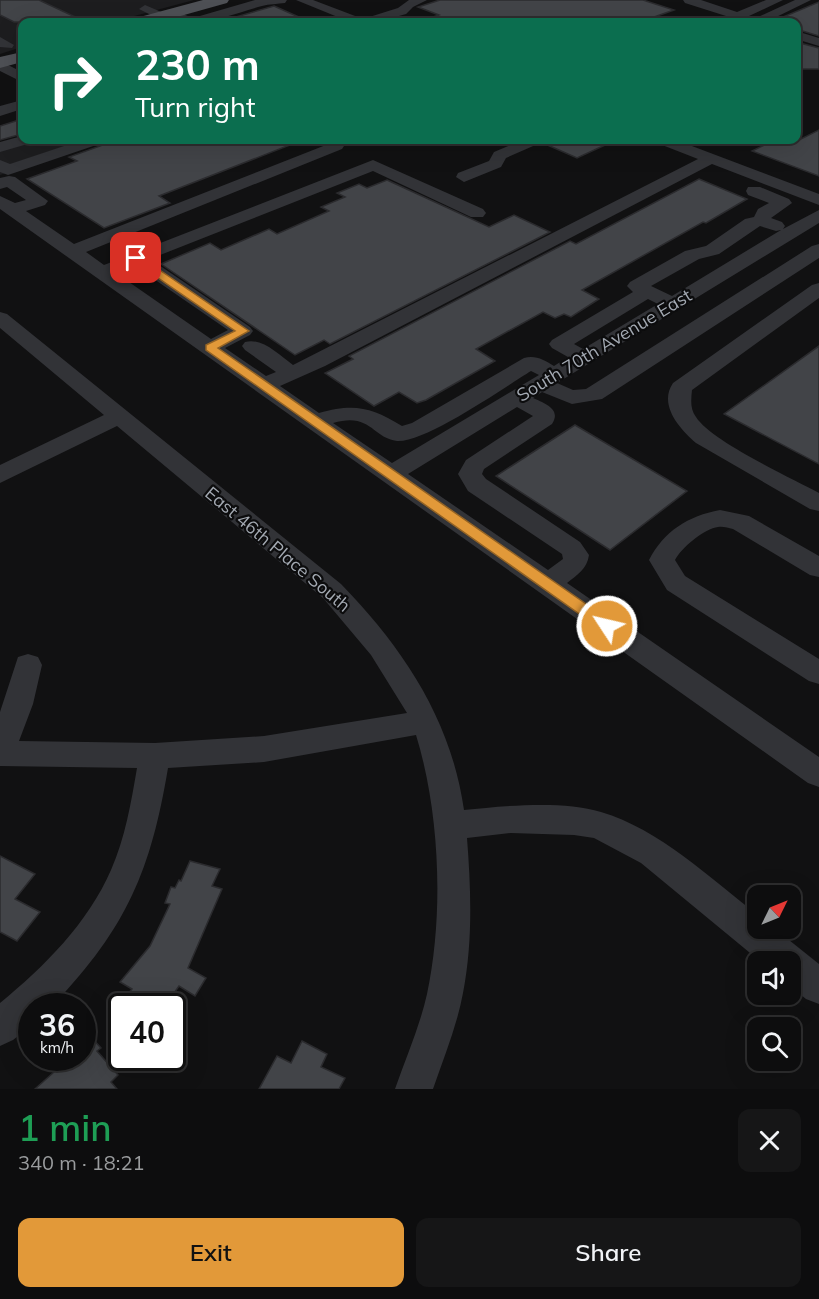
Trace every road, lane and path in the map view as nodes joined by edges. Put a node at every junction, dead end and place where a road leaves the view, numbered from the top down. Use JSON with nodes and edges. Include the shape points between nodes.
{"nodes":[{"id":1,"x":221,"y":0,"type":"edge"},
{"id":2,"x":280,"y":0,"type":"edge"},
{"id":3,"x":302,"y":0,"type":"edge"},
{"id":4,"x":325,"y":0,"type":"edge"},
{"id":5,"x":394,"y":0,"type":"edge"},
{"id":6,"x":421,"y":0,"type":"edge"},
{"id":7,"x":689,"y":0,"type":"edge"},
{"id":8,"x":777,"y":0,"type":"edge"},
{"id":9,"x":805,"y":0,"type":"edge"},
{"id":10,"x":167,"y":15,"type":"junction"},
{"id":11,"x":740,"y":15,"type":"junction"},
{"id":12,"x":144,"y":16,"type":"edge"},
{"id":13,"x":178,"y":18,"type":"edge"},
{"id":14,"x":206,"y":18,"type":"edge"},
{"id":15,"x":349,"y":18,"type":"edge"},
{"id":16,"x":379,"y":18,"type":"edge"},
{"id":17,"x":732,"y":18,"type":"edge"},
{"id":18,"x":747,"y":18,"type":"edge"},
{"id":19,"x":765,"y":18,"type":"edge"},
{"id":20,"x":801,"y":37,"type":"edge"},
{"id":21,"x":819,"y":42,"type":"edge"},
{"id":22,"x":18,"y":58,"type":"edge"},
{"id":23,"x":0,"y":64,"type":"edge"},
{"id":24,"x":18,"y":73,"type":"edge"},
{"id":25,"x":18,"y":105,"type":"edge"},
{"id":26,"x":0,"y":111,"type":"edge"},
{"id":27,"x":18,"y":142,"type":"edge"},
{"id":28,"x":41,"y":144,"type":"edge"},
{"id":29,"x":84,"y":144,"type":"edge"},
{"id":30,"x":525,"y":144,"type":"edge"},
{"id":31,"x":674,"y":144,"type":"edge"},
{"id":32,"x":336,"y":146,"type":"dead end"},
{"id":33,"x":0,"y":147,"type":"edge"},
{"id":34,"x":56,"y":153,"type":"junction"},
{"id":35,"x":712,"y":158,"type":"junction"},
{"id":36,"x":0,"y":165,"type":"edge"},
{"id":37,"x":751,"y":174,"type":"junction"},
{"id":38,"x":464,"y":177,"type":"dead end"},
{"id":39,"x":0,"y":184,"type":"edge"},
{"id":40,"x":7,"y":205,"type":"edge"},
{"id":41,"x":477,"y":213,"type":"dead end"},
{"id":42,"x":819,"y":217,"type":"edge"},
{"id":43,"x":761,"y":220,"type":"junction"},
{"id":44,"x":793,"y":230,"type":"junction"},
{"id":45,"x":712,"y":250,"type":"junction"},
{"id":46,"x":819,"y":250,"type":"edge"},
{"id":47,"x":72,"y":251,"type":"junction"},
{"id":48,"x":136,"y":258,"type":"junction"},
{"id":49,"x":741,"y":262,"type":"junction"},
{"id":50,"x":102,"y":272,"type":"junction"},
{"id":51,"x":819,"y":289,"type":"edge"},
{"id":52,"x":648,"y":291,"type":"junction"},
{"id":53,"x":673,"y":304,"type":"junction"},
{"id":54,"x":0,"y":318,"type":"edge"},
{"id":55,"x":252,"y":346,"type":"dead end"},
{"id":56,"x":210,"y":347,"type":"junction"},
{"id":57,"x":583,"y":357,"type":"junction"},
{"id":58,"x":290,"y":372,"type":"junction"},
{"id":59,"x":547,"y":378,"type":"junction"},
{"id":60,"x":263,"y":385,"type":"junction"},
{"id":61,"x":516,"y":398,"type":"junction"},
{"id":62,"x":120,"y":416,"type":"junction"},
{"id":63,"x":315,"y":421,"type":"junction"},
{"id":64,"x":0,"y":475,"type":"edge"},
{"id":65,"x":389,"y":475,"type":"junction"},
{"id":66,"x":819,"y":503,"type":"edge"},
{"id":67,"x":819,"y":567,"type":"edge"},
{"id":68,"x":548,"y":584,"type":"junction"},
{"id":69,"x":28,"y":665,"type":"dead end"},
{"id":70,"x":819,"y":673,"type":"edge"},
{"id":71,"x":424,"y":722,"type":"junction"},
{"id":72,"x":0,"y":751,"type":"edge"},
{"id":73,"x":155,"y":756,"type":"junction"},
{"id":74,"x":819,"y":774,"type":"edge"},
{"id":75,"x":450,"y":825,"type":"junction"},
{"id":76,"x":776,"y":951,"type":"edge"},
{"id":77,"x":801,"y":971,"type":"edge"},
{"id":78,"x":819,"y":986,"type":"edge"},
{"id":79,"x":0,"y":1027,"type":"edge"},
{"id":80,"x":414,"y":1089,"type":"edge"}],
"edges":[{"from":1,"to":10,"type":"main road"},
{"from":2,"to":14,"type":"street"},
{"from":2,"to":15,"type":"street"},
{"from":3,"to":15,"type":"street"},
{"from":4,"to":15,"type":"street"},
{"from":5,"to":15,"type":"street"},
{"from":6,"to":16,"type":"street"},
{"from":7,"to":11,"type":"street"},
{"from":8,"to":11,"type":"street"},
{"from":9,"to":19,"type":"street"},
{"from":10,"to":12,"type":"main road"},
{"from":10,"to":13,"type":"street"},
{"from":11,"to":17,"type":"street"},
{"from":11,"to":18,"type":"street"},
{"from":20,"to":21,"type":"street"},
{"from":22,"to":23,"type":"main road"},
{"from":23,"to":24,"type":"street"},
{"from":25,"to":26,"type":"street"},
{"from":27,"to":33,"type":"street"},
{"from":28,"to":34,"type":"street"},
{"from":29,"to":34,"type":"street"},
{"from":30,"to":38,"type":"street","via":[[500,155],[495,164]]},
{"from":31,"to":35,"type":"street"},
{"from":32,"to":47,"type":"street"},
{"from":34,"to":36,"type":"street","via":[[8,170]]},
{"from":35,"to":37,"type":"street"},
{"from":35,"to":58,"type":"street","via":[[339,351]]},
{"from":37,"to":42,"type":"street"},
{"from":37,"to":43,"type":"street","via":[[735,183],[783,203],[764,213]]},
{"from":39,"to":40,"type":"street","via":[[9,181],[39,201]]},
{"from":40,"to":47,"type":"street"},
{"from":41,"to":48,"type":"street","via":[[373,165]]},
{"from":42,"to":44,"type":"street","name":"South 70th Avenue East"},
{"from":43,"to":44,"type":"street"},
{"from":43,"to":45,"type":"street"},
{"from":44,"to":49,"type":"street","name":"South 70th Avenue East"},
{"from":45,"to":49,"type":"street"},
{"from":45,"to":52,"type":"street","via":[[692,255],[637,286]]},
{"from":46,"to":59,"type":"street","via":[[594,394],[570,398]]},
{"from":47,"to":50,"type":"street"},
{"from":48,"to":50,"type":"street"},
{"from":48,"to":56,"type":"street","via":[[243,331]]},
{"from":49,"to":53,"type":"street","name":"South 70th Avenue East"},
{"from":50,"to":56,"type":"street"},
{"from":51,"to":66,"type":"street","via":[[681,388],[678,399],[690,425],[708,442]]},
{"from":52,"to":53,"type":"street"},
{"from":52,"to":57,"type":"street","via":[[559,344]]},
{"from":53,"to":57,"type":"street","name":"South 70th Avenue East"},
{"from":54,"to":62,"type":"street","name":"East 46th Place South"},
{"from":55,"to":58,"type":"street"},
{"from":56,"to":60,"type":"street"},
{"from":57,"to":59,"type":"street","name":"South 70th Avenue East"},
{"from":58,"to":60,"type":"street"},
{"from":59,"to":61,"type":"street","name":"South 70th Avenue East"},
{"from":59,"to":63,"type":"street","via":[[531,362],[420,428],[399,434],[366,414],[344,412]]},
{"from":60,"to":63,"type":"street"},
{"from":61,"to":65,"type":"street","name":"South 70th Avenue East"},
{"from":61,"to":68,"type":"street","via":[[544,412],[544,418],[474,465],[470,474],[477,485],[572,548],[575,563]]},
{"from":62,"to":64,"type":"street"},
{"from":62,"to":71,"type":"street","name":"East 46th Place South","via":[[332,591],[378,641],[404,680]]},
{"from":63,"to":65,"type":"street"},
{"from":65,"to":68,"type":"street"},
{"from":67,"to":70,"type":"street","via":[[740,522],[720,518],[702,522],[668,548],[662,560],[676,583]]},
{"from":68,"to":74,"type":"street"},
{"from":69,"to":72,"type":"street"},
{"from":71,"to":73,"type":"street","via":[[264,749]]},
{"from":71,"to":75,"type":"street","name":"East 46th Place South","via":[[438,757]]},
{"from":72,"to":73,"type":"street"},
{"from":73,"to":79,"type":"street","via":[[135,850],[123,881],[72,961],[32,1002]]},
{"from":75,"to":76,"type":"street","via":[[521,819],[574,820],[599,825],[653,853]]},
{"from":75,"to":80,"type":"street","name":"East 46th Place South","via":[[451,951],[444,996]]},
{"from":77,"to":78,"type":"street"}]}
